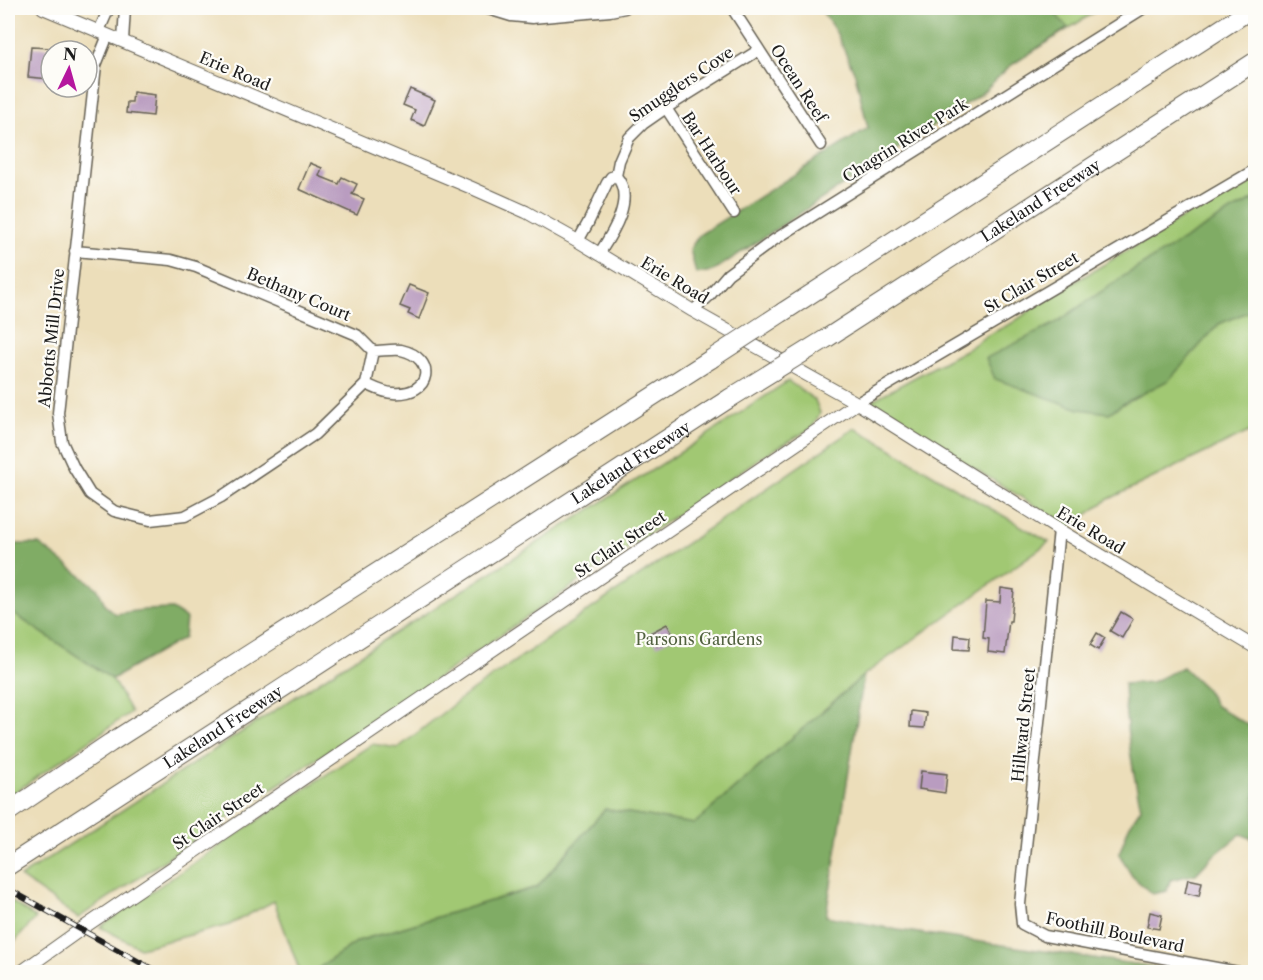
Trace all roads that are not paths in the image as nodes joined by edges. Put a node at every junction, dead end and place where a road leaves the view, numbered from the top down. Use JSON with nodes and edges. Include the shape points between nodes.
{"nodes":[{"id":1,"x":43,"y":8,"type":"edge"},
{"id":2,"x":109,"y":8,"type":"edge"},
{"id":3,"x":125,"y":8,"type":"edge"},
{"id":4,"x":485,"y":8,"type":"edge"},
{"id":5,"x":625,"y":8,"type":"edge"},
{"id":6,"x":732,"y":8,"type":"edge"},
{"id":7,"x":1144,"y":8,"type":"edge"},
{"id":8,"x":1253,"y":8,"type":"edge"},
{"id":9,"x":1242,"y":13,"type":"edge"},
{"id":10,"x":103,"y":33,"type":"junction"},
{"id":11,"x":123,"y":41,"type":"junction"},
{"id":12,"x":759,"y":50,"type":"junction"},
{"id":13,"x":1256,"y":61,"type":"edge"},
{"id":14,"x":666,"y":108,"type":"junction"},
{"id":15,"x":821,"y":145,"type":"dead end"},
{"id":16,"x":1256,"y":169,"type":"edge"},
{"id":17,"x":616,"y":176,"type":"junction"},
{"id":18,"x":734,"y":213,"type":"dead end"},
{"id":19,"x":578,"y":241,"type":"junction"},
{"id":20,"x":75,"y":251,"type":"junction"},
{"id":21,"x":599,"y":254,"type":"junction"},
{"id":22,"x":693,"y":311,"type":"junction"},
{"id":23,"x":373,"y":351,"type":"junction"},
{"id":24,"x":366,"y":384,"type":"junction"},
{"id":25,"x":857,"y":403,"type":"junction"},
{"id":26,"x":1059,"y":530,"type":"junction"},
{"id":27,"x":1256,"y":648,"type":"edge"},
{"id":28,"x":8,"y":812,"type":"edge"},
{"id":29,"x":8,"y":866,"type":"edge"},
{"id":30,"x":1023,"y":924,"type":"joint"},
{"id":31,"x":21,"y":972,"type":"edge"},
{"id":32,"x":1238,"y":972,"type":"edge"}],
"edges":[{"from":1,"to":10,"type":"street","name":"Erie Road"},
{"from":2,"to":10,"type":"street","name":"Abbotts Mill Drive"},
{"from":3,"to":11,"type":"street"},
{"from":4,"to":5,"type":"street","via":[[532,18]]},
{"from":6,"to":12,"type":"street","name":"Ocean Reef"},
{"from":7,"to":22,"type":"street","name":"Chagrin River Park","via":[[774,240],[728,274]]},
{"from":8,"to":9,"type":"highway"},
{"from":9,"to":28,"type":"highway","bridge":true},
{"from":10,"to":11,"type":"street","name":"Erie Road"},
{"from":10,"to":20,"type":"street","name":"Abbotts Mill Drive"},
{"from":11,"to":19,"type":"street","name":"Erie Road","via":[[483,193]]},
{"from":12,"to":14,"type":"street","name":"Smugglers Cove"},
{"from":12,"to":15,"type":"street","name":"Ocean Reef"},
{"from":13,"to":29,"type":"highway","name":"Lakeland Freeway","bridge":true},
{"from":14,"to":17,"type":"street","name":"Smugglers Cove","via":[[629,138]]},
{"from":14,"to":18,"type":"street","name":"Bar Harbour"},
{"from":16,"to":25,"type":"street","name":"St Clair Street"},
{"from":17,"to":19,"type":"street","name":"Smugglers Cove","via":[[607,183]]},
{"from":17,"to":21,"type":"street","via":[[624,189],[624,198]]},
{"from":19,"to":21,"type":"street","name":"Erie Road"},
{"from":20,"to":23,"type":"street","name":"Bethany Court","via":[[171,260],[196,267],[357,334]]},
{"from":20,"to":24,"type":"street","name":"Abbotts Mill Drive","via":[[58,413],[62,442],[90,494],[114,511],[150,520],[185,516],[221,497],[315,434]]},
{"from":21,"to":22,"type":"street","name":"Erie Road"},
{"from":22,"to":25,"type":"street","name":"Erie Road"},
{"from":23,"to":24,"type":"street"},
{"from":23,"to":24,"type":"street","via":[[400,350],[413,355],[426,372],[423,383],[405,394]]},
{"from":25,"to":26,"type":"street","name":"Erie Road"},
{"from":25,"to":31,"type":"street","name":"St Clair Street"},
{"from":26,"to":27,"type":"street","name":"Erie Road"},
{"from":26,"to":30,"type":"street","name":"Hillward Street","via":[[1020,904]]},
{"from":30,"to":32,"type":"street","name":"Foothill Boulevard","via":[[1046,936]]}]}
